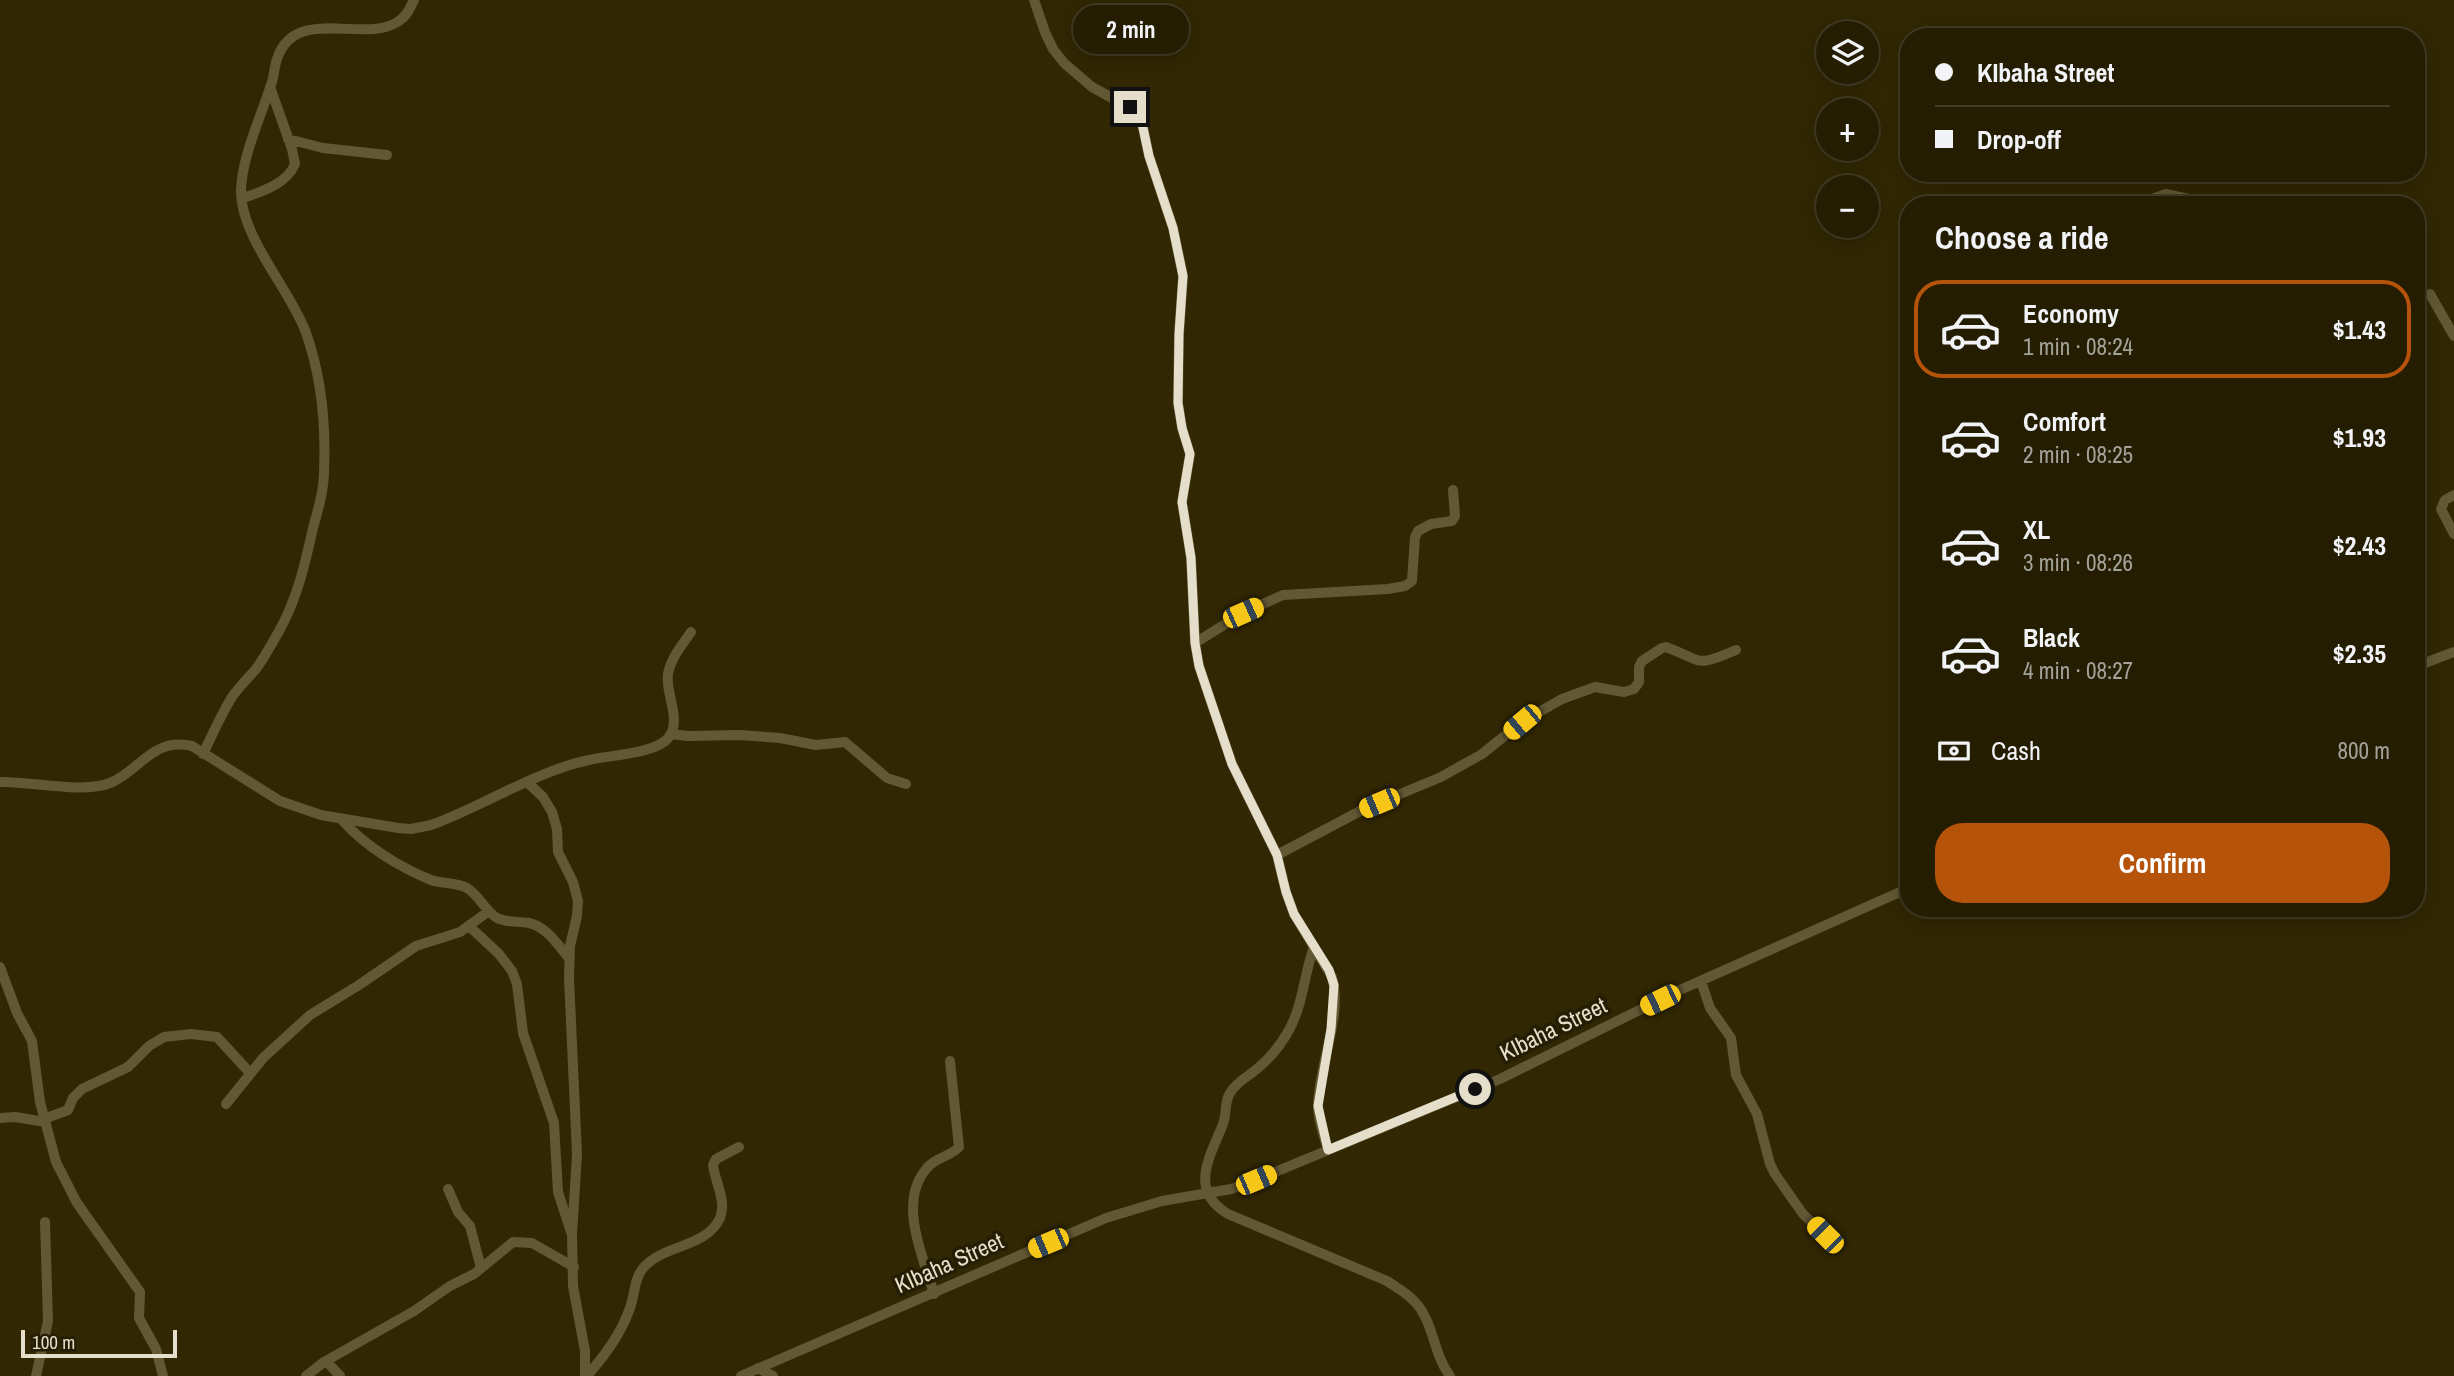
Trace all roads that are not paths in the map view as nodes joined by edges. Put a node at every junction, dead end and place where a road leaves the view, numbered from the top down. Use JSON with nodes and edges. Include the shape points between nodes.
{"nodes":[{"id":1,"x":414,"y":0,"type":"edge"},
{"id":2,"x":1034,"y":0,"type":"edge"},
{"id":3,"x":271,"y":87,"type":"junction"},
{"id":4,"x":288,"y":139,"type":"junction"},
{"id":5,"x":387,"y":155,"type":"dead end"},
{"id":6,"x":243,"y":198,"type":"junction"},
{"id":7,"x":2430,"y":294,"type":"dead end"},
{"id":8,"x":2454,"y":336,"type":"edge"},
{"id":9,"x":1453,"y":491,"type":"dead end"},
{"id":10,"x":2454,"y":495,"type":"edge"},
{"id":11,"x":2454,"y":534,"type":"edge"},
{"id":12,"x":691,"y":632,"type":"dead end"},
{"id":13,"x":1195,"y":643,"type":"junction"},
{"id":14,"x":1736,"y":650,"type":"dead end"},
{"id":15,"x":2454,"y":652,"type":"edge"},
{"id":16,"x":2425,"y":663,"type":"edge"},
{"id":17,"x":671,"y":734,"type":"junction"},
{"id":18,"x":203,"y":754,"type":"junction"},
{"id":19,"x":0,"y":782,"type":"edge"},
{"id":20,"x":528,"y":783,"type":"junction"},
{"id":21,"x":906,"y":784,"type":"dead end"},
{"id":22,"x":342,"y":820,"type":"junction"},
{"id":23,"x":1277,"y":855,"type":"junction"},
{"id":24,"x":1900,"y":892,"type":"edge"},
{"id":25,"x":489,"y":911,"type":"junction"},
{"id":26,"x":469,"y":926,"type":"junction"},
{"id":27,"x":1314,"y":947,"type":"junction"},
{"id":28,"x":569,"y":957,"type":"junction"},
{"id":29,"x":0,"y":967,"type":"edge"},
{"id":30,"x":1701,"y":981,"type":"junction"},
{"id":31,"x":950,"y":1061,"type":"dead end"},
{"id":32,"x":250,"y":1073,"type":"junction"},
{"id":33,"x":226,"y":1104,"type":"dead end"},
{"id":34,"x":0,"y":1118,"type":"edge"},
{"id":35,"x":45,"y":1120,"type":"junction"},
{"id":36,"x":739,"y":1147,"type":"dead end"},
{"id":37,"x":1328,"y":1150,"type":"junction"},
{"id":38,"x":448,"y":1189,"type":"dead end"},
{"id":39,"x":1207,"y":1195,"type":"junction"},
{"id":40,"x":45,"y":1222,"type":"dead end"},
{"id":41,"x":572,"y":1234,"type":"junction"},
{"id":42,"x":1825,"y":1235,"type":"dead end"},
{"id":43,"x":574,"y":1267,"type":"junction"},
{"id":44,"x":481,"y":1268,"type":"junction"},
{"id":45,"x":934,"y":1294,"type":"junction"},
{"id":46,"x":326,"y":1360,"type":"junction"},
{"id":47,"x":758,"y":1368,"type":"junction"},
{"id":48,"x":36,"y":1376,"type":"edge"},
{"id":49,"x":163,"y":1376,"type":"edge"},
{"id":50,"x":306,"y":1376,"type":"edge"},
{"id":51,"x":340,"y":1376,"type":"edge"},
{"id":52,"x":586,"y":1376,"type":"edge"},
{"id":53,"x":741,"y":1376,"type":"edge"},
{"id":54,"x":773,"y":1376,"type":"edge"},
{"id":55,"x":1450,"y":1376,"type":"edge"}],
"edges":[{"from":1,"to":3,"type":"street","via":[[408,13],[389,26],[313,29],[292,38],[277,59]]},
{"from":2,"to":13,"type":"street","via":[[1053,49],[1064,63],[1139,116],[1173,228],[1183,276],[1178,403],[1190,454],[1182,502],[1191,558]]},
{"from":3,"to":4,"type":"street"},
{"from":3,"to":6,"type":"street","via":[[248,155]]},
{"from":4,"to":5,"type":"street"},
{"from":4,"to":6,"type":"street","via":[[295,164],[292,171]]},
{"from":6,"to":18,"type":"street","via":[[251,230],[305,330],[322,404],[325,473],[299,588],[280,631],[233,696]]},
{"from":7,"to":8,"type":"street"},
{"from":9,"to":13,"type":"street","via":[[1452,521],[1423,527],[1415,537],[1412,581],[1405,586],[1283,595]]},
{"from":10,"to":11,"type":"street","via":[[2445,499],[2441,509]]},
{"from":12,"to":17,"type":"street","via":[[668,674]]},
{"from":13,"to":23,"type":"street","via":[[1220,735]]},
{"from":14,"to":23,"type":"street","via":[[1705,662],[1662,648],[1642,661],[1634,689],[1624,692],[1595,687],[1562,699],[1441,777],[1364,809]]},
{"from":15,"to":16,"type":"street"},
{"from":17,"to":20,"type":"street","via":[[647,749],[559,768]]},
{"from":17,"to":21,"type":"street","via":[[780,738],[816,745],[845,742],[887,778]]},
{"from":18,"to":19,"type":"street","via":[[180,743],[162,747],[118,779],[97,786]]},
{"from":18,"to":22,"type":"street","via":[[280,801]]},
{"from":20,"to":22,"type":"street","via":[[452,817],[411,829]]},
{"from":20,"to":28,"type":"street","via":[[552,812],[558,852],[576,891],[577,916]]},
{"from":22,"to":25,"type":"street","via":[[356,836],[408,868],[434,881],[468,889]]},
{"from":23,"to":27,"type":"street","via":[[1294,914]]},
{"from":24,"to":30,"type":"street","name":"KIbaha Street"},
{"from":25,"to":26,"type":"street"},
{"from":25,"to":28,"type":"street","via":[[504,921],[541,928]]},
{"from":26,"to":32,"type":"street","via":[[416,946],[310,1015]]},
{"from":26,"to":41,"type":"street","via":[[499,954],[517,984],[523,1033],[554,1123],[558,1192]]},
{"from":27,"to":37,"type":"street","via":[[1334,985],[1318,1106]]},
{"from":27,"to":39,"type":"street","via":[[1288,1031],[1264,1063],[1228,1095],[1225,1120],[1207,1167]]},
{"from":28,"to":41,"type":"street","via":[[576,1154]]},
{"from":29,"to":35,"type":"street","via":[[32,1041]]},
{"from":30,"to":37,"type":"street","name":"KIbaha Street","via":[[1500,1079]]},
{"from":30,"to":42,"type":"street","via":[[1710,1008],[1731,1038],[1736,1075],[1757,1114],[1770,1164],[1803,1214]]},
{"from":31,"to":45,"type":"street","via":[[959,1147],[929,1165],[912,1203]]},
{"from":32,"to":33,"type":"street"},
{"from":32,"to":35,"type":"street","via":[[217,1037],[164,1037],[128,1067],[82,1089],[68,1110]]},
{"from":34,"to":35,"type":"street"},
{"from":35,"to":49,"type":"street","via":[[68,1188],[140,1292],[139,1318],[152,1340]]},
{"from":36,"to":52,"type":"street","via":[[713,1165],[723,1207],[719,1219],[690,1245],[671,1249],[646,1265],[638,1276],[622,1328],[610,1350]]},
{"from":37,"to":39,"type":"street","name":"KIbaha Street"},
{"from":38,"to":44,"type":"street","via":[[470,1226]]},
{"from":39,"to":45,"type":"street","name":"KIbaha Street","via":[[1162,1201],[1105,1218]]},
{"from":39,"to":55,"type":"street","via":[[1228,1214],[1403,1291],[1426,1319]]},
{"from":40,"to":48,"type":"street","via":[[48,1321]]},
{"from":41,"to":43,"type":"street"},
{"from":43,"to":44,"type":"street","via":[[522,1241],[505,1246]]},
{"from":43,"to":52,"type":"street"},
{"from":44,"to":46,"type":"street"},
{"from":45,"to":47,"type":"street","name":"KIbaha Street"},
{"from":46,"to":50,"type":"street"},
{"from":46,"to":51,"type":"street"},
{"from":47,"to":53,"type":"street","name":"KIbaha Street"},
{"from":47,"to":54,"type":"street"}]}
